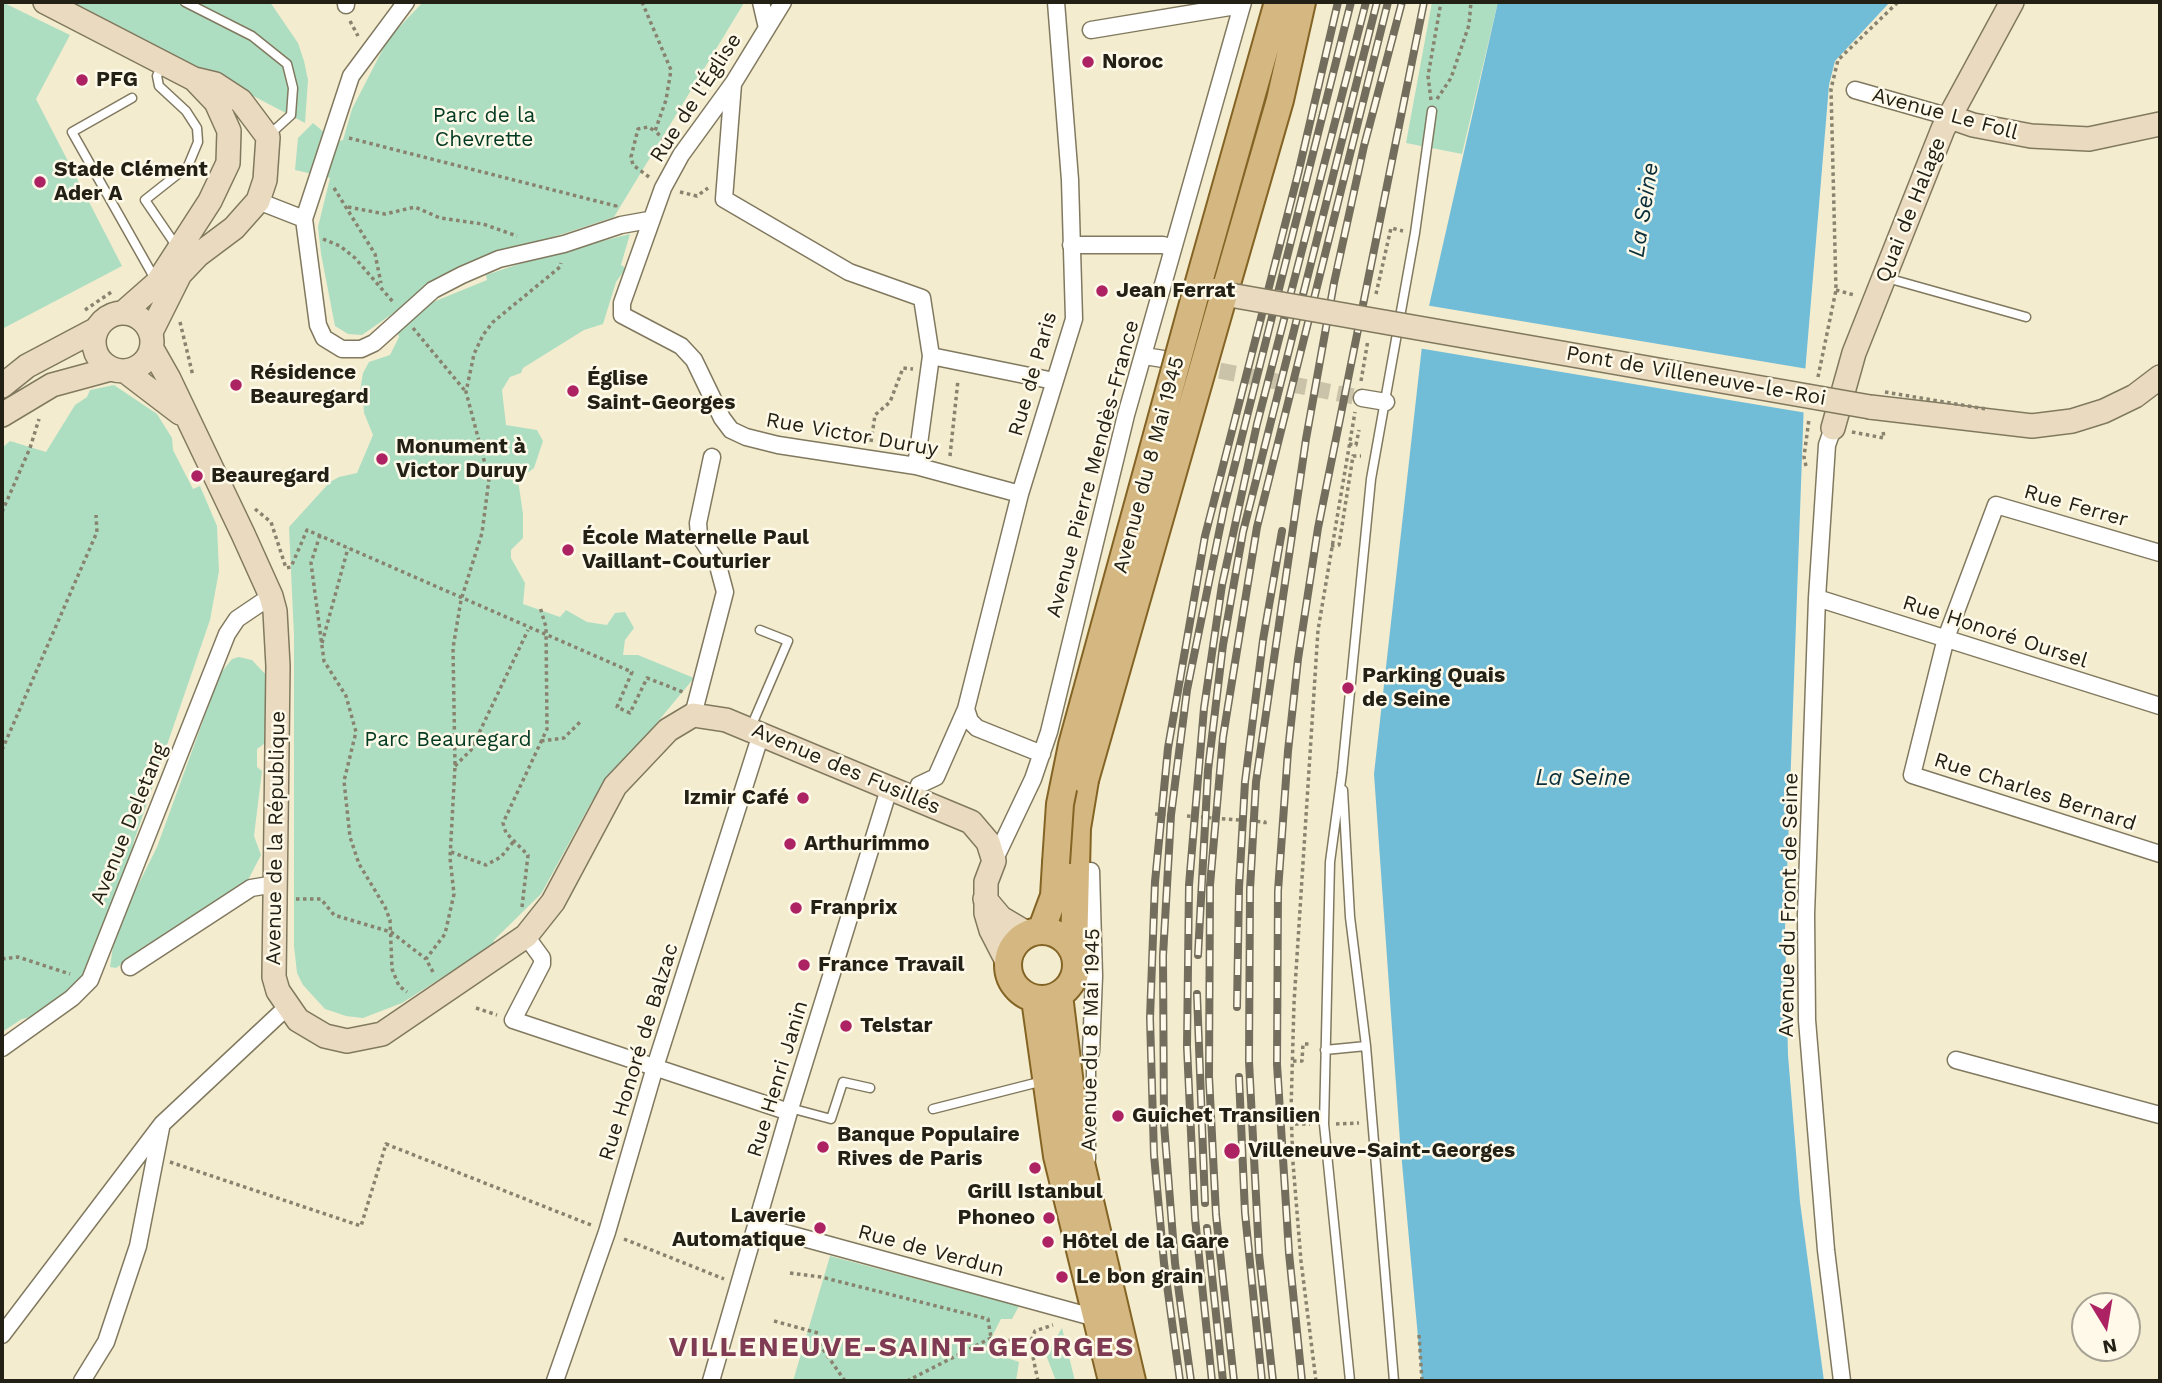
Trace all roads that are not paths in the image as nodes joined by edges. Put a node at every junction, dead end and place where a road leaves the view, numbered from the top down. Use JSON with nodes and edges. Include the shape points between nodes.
{"nodes":[{"id":1,"x":45,"y":2,"type":"edge"},
{"id":2,"x":185,"y":2,"type":"edge"},
{"id":3,"x":406,"y":2,"type":"edge"},
{"id":4,"x":761,"y":2,"type":"edge"},
{"id":5,"x":783,"y":2,"type":"edge"},
{"id":6,"x":1056,"y":2,"type":"edge"},
{"id":7,"x":1278,"y":2,"type":"edge"},
{"id":8,"x":1303,"y":2,"type":"edge"},
{"id":9,"x":2012,"y":2,"type":"edge"},
{"id":10,"x":1242,"y":4,"type":"edge"},
{"id":11,"x":766,"y":28,"type":"junction"},
{"id":12,"x":1091,"y":30,"type":"dead end"},
{"id":13,"x":163,"y":62,"type":"junction"},
{"id":14,"x":194,"y":79,"type":"junction"},
{"id":15,"x":734,"y":82,"type":"junction"},
{"id":16,"x":1855,"y":90,"type":"dead end"},
{"id":17,"x":132,"y":98,"type":"dead end"},
{"id":18,"x":1432,"y":111,"type":"road end"},
{"id":19,"x":1950,"y":117,"type":"junction"},
{"id":20,"x":2160,"y":124,"type":"edge"},
{"id":21,"x":268,"y":137,"type":"junction"},
{"id":22,"x":258,"y":201,"type":"junction"},
{"id":23,"x":304,"y":219,"type":"junction"},
{"id":24,"x":649,"y":220,"type":"junction"},
{"id":25,"x":1071,"y":245,"type":"junction"},
{"id":26,"x":1173,"y":248,"type":"junction"},
{"id":27,"x":178,"y":249,"type":"junction"},
{"id":28,"x":1884,"y":278,"type":"junction"},
{"id":29,"x":1197,"y":289,"type":"junction"},
{"id":30,"x":163,"y":290,"type":"junction"},
{"id":31,"x":1224,"y":294,"type":"junction"},
{"id":32,"x":124,"y":312,"type":"junction"},
{"id":33,"x":2026,"y":317,"type":"dead end"},
{"id":34,"x":95,"y":330,"type":"junction"},
{"id":35,"x":151,"y":340,"type":"junction"},
{"id":36,"x":1145,"y":356,"type":"junction"},
{"id":37,"x":1163,"y":359,"type":"dead end"},
{"id":38,"x":930,"y":364,"type":"junction"},
{"id":39,"x":118,"y":370,"type":"junction"},
{"id":40,"x":2160,"y":377,"type":"edge"},
{"id":41,"x":1054,"y":382,"type":"junction"},
{"id":42,"x":2,"y":386,"type":"edge"},
{"id":43,"x":1361,"y":393,"type":"tunnel mouth"},
{"id":44,"x":1386,"y":402,"type":"junction"},
{"id":45,"x":2,"y":415,"type":"edge"},
{"id":46,"x":185,"y":418,"type":"junction"},
{"id":47,"x":1833,"y":428,"type":"joint"},
{"id":48,"x":712,"y":457,"type":"dead end"},
{"id":49,"x":916,"y":466,"type":"junction"},
{"id":50,"x":1020,"y":494,"type":"junction"},
{"id":51,"x":2160,"y":553,"type":"edge"},
{"id":52,"x":271,"y":596,"type":"junction"},
{"id":53,"x":1817,"y":598,"type":"junction"},
{"id":54,"x":760,"y":630,"type":"dead end"},
{"id":55,"x":1946,"y":638,"type":"junction"},
{"id":56,"x":2160,"y":706,"type":"edge"},
{"id":57,"x":967,"y":709,"type":"junction"},
{"id":58,"x":693,"y":715,"type":"junction"},
{"id":59,"x":755,"y":732,"type":"junction"},
{"id":60,"x":1042,"y":754,"type":"junction"},
{"id":61,"x":1342,"y":773,"type":"junction"},
{"id":62,"x":919,"y":785,"type":"dead end"},
{"id":63,"x":889,"y":789,"type":"junction"},
{"id":64,"x":991,"y":852,"type":"junction"},
{"id":65,"x":2160,"y":854,"type":"edge"},
{"id":66,"x":1069,"y":865,"type":"junction"},
{"id":67,"x":275,"y":884,"type":"junction"},
{"id":68,"x":985,"y":899,"type":"junction"},
{"id":69,"x":531,"y":930,"type":"junction"},
{"id":70,"x":1034,"y":932,"type":"junction"},
{"id":71,"x":1008,"y":963,"type":"junction"},
{"id":72,"x":130,"y":967,"type":"dead end"},
{"id":73,"x":1067,"y":980,"type":"junction"},
{"id":74,"x":287,"y":1007,"type":"junction"},
{"id":75,"x":1366,"y":1046,"type":"junction"},
{"id":76,"x":2,"y":1048,"type":"edge"},
{"id":77,"x":1325,"y":1050,"type":"junction"},
{"id":78,"x":1091,"y":1052,"type":"joint"},
{"id":79,"x":1956,"y":1060,"type":"dead end"},
{"id":80,"x":655,"y":1067,"type":"junction"},
{"id":81,"x":1046,"y":1080,"type":"junction"},
{"id":82,"x":870,"y":1088,"type":"dead end"},
{"id":83,"x":933,"y":1109,"type":"dead end"},
{"id":84,"x":790,"y":1110,"type":"junction"},
{"id":85,"x":2160,"y":1115,"type":"edge"},
{"id":86,"x":162,"y":1124,"type":"junction"},
{"id":87,"x":1085,"y":1182,"type":"junction"},
{"id":88,"x":756,"y":1225,"type":"junction"},
{"id":89,"x":1096,"y":1318,"type":"junction"},
{"id":90,"x":2,"y":1335,"type":"edge"},
{"id":91,"x":82,"y":1381,"type":"edge"},
{"id":92,"x":555,"y":1381,"type":"edge"},
{"id":93,"x":711,"y":1381,"type":"edge"},
{"id":94,"x":1112,"y":1381,"type":"edge"},
{"id":95,"x":1132,"y":1381,"type":"edge"},
{"id":96,"x":1350,"y":1381,"type":"edge"},
{"id":97,"x":1394,"y":1381,"type":"edge"},
{"id":98,"x":1842,"y":1381,"type":"edge"}],
"edges":[{"from":1,"to":13,"type":"main road"},
{"from":2,"to":21,"type":"lane","via":[[253,36],[287,64],[293,88],[291,115]]},
{"from":3,"to":23,"type":"street","via":[[351,76]]},
{"from":4,"to":11,"type":"street"},
{"from":5,"to":11,"type":"street","name":"Rue de l'Église"},
{"from":6,"to":25,"type":"street","name":"Rue de Paris"},
{"from":7,"to":29,"type":"main road","name":"Avenue du 8 Mai 1945"},
{"from":8,"to":31,"type":"main road","name":"Avenue du 8 Mai 1945"},
{"from":9,"to":19,"type":"main road","name":"Quai de Halage"},
{"from":10,"to":12,"type":"street"},
{"from":10,"to":26,"type":"street","name":"Avenue Pierre Mendès-France"},
{"from":11,"to":15,"type":"street","name":"Rue de l'Église"},
{"from":13,"to":14,"type":"main road"},
{"from":13,"to":27,"type":"lane","via":[[157,76],[159,86],[194,120],[198,142],[188,166],[145,200]]},
{"from":14,"to":21,"type":"main road","via":[[215,84],[241,101]]},
{"from":14,"to":27,"type":"main road","via":[[216,102],[229,131],[228,163],[216,191]]},
{"from":15,"to":24,"type":"street","name":"Rue de l'Église","via":[[681,155]]},
{"from":15,"to":38,"type":"street","via":[[724,199],[838,265],[922,298]]},
{"from":16,"to":19,"type":"street","name":"Avenue Le Foll"},
{"from":17,"to":30,"type":"lane","via":[[72,132]]},
{"from":18,"to":44,"type":"lane"},
{"from":19,"to":20,"type":"main road","name":"Avenue Le Foll","via":[[2031,136],[2089,139]]},
{"from":19,"to":28,"type":"main road","name":"Quai de Halage"},
{"from":21,"to":22,"type":"main road","via":[[265,180]]},
{"from":22,"to":23,"type":"street"},
{"from":22,"to":30,"type":"main road","via":[[234,229],[198,255]]},
{"from":23,"to":24,"type":"street","via":[[318,325],[324,338],[342,349],[361,349],[374,343],[433,290],[499,259]]},
{"from":24,"to":49,"type":"street","name":"Rue Victor Duruy","via":[[622,315],[681,346],[694,360],[731,430],[778,445]]},
{"from":25,"to":26,"type":"street"},
{"from":25,"to":41,"type":"street","name":"Rue de Paris","via":[[1074,319]]},
{"from":26,"to":36,"type":"street","name":"Avenue Pierre Mendès-France"},
{"from":27,"to":30,"type":"main road"},
{"from":28,"to":33,"type":"lane"},
{"from":28,"to":47,"type":"main road","name":"Quai de Halage","via":[[1854,353]]},
{"from":29,"to":31,"type":"main road"},
{"from":29,"to":66,"type":"main road","name":"Avenue du 8 Mai 1945","bridge":true,"via":[[1072,745],[1060,804]]},
{"from":30,"to":32,"type":"main road"},
{"from":30,"to":35,"type":"main road"},
{"from":31,"to":40,"type":"main road","name":"Pont de Villeneuve-le-Roi","bridge":true,"via":[[1870,407],[2032,426],[2072,421],[2135,396]]},
{"from":31,"to":66,"type":"main road","name":"Avenue du 8 Mai 1945","bridge":true,"via":[[1085,780]]},
{"from":32,"to":34,"type":"main road","via":[[107,317]]},
{"from":32,"to":35,"type":"main road","via":[[141,318]]},
{"from":34,"to":39,"type":"main road","via":[[98,357]]},
{"from":34,"to":42,"type":"main road","via":[[27,366]]},
{"from":35,"to":39,"type":"main road","via":[[142,364]]},
{"from":35,"to":46,"type":"main road","name":"Avenue de la République"},
{"from":36,"to":37,"type":"street"},
{"from":36,"to":60,"type":"street","name":"Avenue Pierre Mendès-France","via":[[1126,415]]},
{"from":38,"to":41,"type":"street","via":[[962,361]]},
{"from":38,"to":49,"type":"street"},
{"from":39,"to":45,"type":"main road","via":[[52,385]]},
{"from":39,"to":46,"type":"main road"},
{"from":41,"to":50,"type":"street","name":"Rue de Paris"},
{"from":43,"to":44,"type":"street"},
{"from":44,"to":61,"type":"lane","via":[[1374,458]]},
{"from":46,"to":52,"type":"main road","name":"Avenue de la République"},
{"from":47,"to":53,"type":"street","name":"Avenue du Front de Seine","via":[[1827,445]]},
{"from":48,"to":58,"type":"street","via":[[699,535],[717,562],[725,592]]},
{"from":49,"to":50,"type":"street","name":"Rue Victor Duruy"},
{"from":50,"to":57,"type":"street","name":"Rue de Paris"},
{"from":51,"to":55,"type":"street","name":"Rue Ferrer","via":[[1996,505]]},
{"from":52,"to":67,"type":"main road","name":"Avenue de la République","via":[[278,666]]},
{"from":52,"to":76,"type":"street","name":"Avenue Deletang","via":[[237,620],[227,634],[90,980]]},
{"from":53,"to":55,"type":"street","name":"Rue Honoré Oursel"},
{"from":53,"to":98,"type":"street","name":"Avenue du Front de Seine","via":[[1807,1020]]},
{"from":54,"to":59,"type":"lane","via":[[788,641]]},
{"from":55,"to":56,"type":"street","name":"Rue Honoré Oursel"},
{"from":55,"to":65,"type":"street","name":"Rue Charles Bernard","via":[[1912,775]]},
{"from":57,"to":60,"type":"street","via":[[977,728]]},
{"from":57,"to":62,"type":"street","name":"Rue de Paris","via":[[936,777]]},
{"from":58,"to":59,"type":"main road","name":"Avenue des Fusillés","via":[[726,720]]},
{"from":58,"to":69,"type":"main road","name":"Avenue de la République","via":[[668,730],[615,786],[553,902]]},
{"from":59,"to":63,"type":"main road","name":"Avenue des Fusillés"},
{"from":59,"to":80,"type":"street","name":"Rue Honoré de Balzac"},
{"from":60,"to":64,"type":"street","name":"Avenue Pierre Mendès-France"},
{"from":61,"to":75,"type":"lane","via":[[1350,917]]},
{"from":61,"to":77,"type":"lane","via":[[1330,862]]},
{"from":63,"to":64,"type":"main road","name":"Avenue des Fusillés","via":[[971,822]]},
{"from":63,"to":84,"type":"street","name":"Rue Henri Janin"},
{"from":64,"to":68,"type":"main road"},
{"from":66,"to":70,"type":"main road","name":"Avenue du 8 Mai 1945"},
{"from":66,"to":73,"type":"main road","name":"Avenue du 8 Mai 1945"},
{"from":67,"to":72,"type":"street","via":[[251,888]]},
{"from":67,"to":74,"type":"main road","name":"Avenue de la République","via":[[274,977]]},
{"from":68,"to":70,"type":"main road","via":[[1001,918]]},
{"from":68,"to":71,"type":"main road","via":[[991,930]]},
{"from":69,"to":74,"type":"main road","name":"Avenue de la République","via":[[382,1034],[365,1040],[325,1036],[298,1020]]},
{"from":69,"to":80,"type":"street","via":[[542,964],[513,1020]]},
{"from":70,"to":71,"type":"main road","via":[[1014,946]]},
{"from":70,"to":73,"type":"main road","via":[[1060,937]]},
{"from":71,"to":73,"type":"main road","via":[[1016,987]]},
{"from":73,"to":78,"type":"street","name":"Avenue du 8 Mai 1945"},
{"from":73,"to":81,"type":"main road","name":"Avenue du 8 Mai 1945"},
{"from":73,"to":87,"type":"main road","name":"Avenue du 8 Mai 1945","via":[[1070,1104]]},
{"from":74,"to":86,"type":"street"},
{"from":75,"to":77,"type":"lane"},
{"from":75,"to":97,"type":"lane"},
{"from":77,"to":96,"type":"lane","via":[[1324,1124]]},
{"from":78,"to":87,"type":"lane","name":"Avenue du 8 Mai 1945","via":[[1091,1157]]},
{"from":79,"to":85,"type":"street"},
{"from":80,"to":84,"type":"street"},
{"from":80,"to":92,"type":"street","name":"Rue Honoré de Balzac","via":[[607,1232]]},
{"from":81,"to":83,"type":"lane"},
{"from":81,"to":89,"type":"main road","name":"Avenue du 8 Mai 1945","via":[[1062,1180]]},
{"from":82,"to":84,"type":"lane","via":[[843,1082],[831,1119]]},
{"from":84,"to":88,"type":"street","name":"Rue Henri Janin"},
{"from":86,"to":90,"type":"street"},
{"from":86,"to":91,"type":"street","via":[[138,1246],[106,1342]]},
{"from":87,"to":95,"type":"main road","name":"Avenue du 8 Mai 1945"},
{"from":88,"to":89,"type":"street","name":"Rue de Verdun"},
{"from":88,"to":93,"type":"street","name":"Rue Henri Janin"},
{"from":89,"to":94,"type":"main road","name":"Avenue du 8 Mai 1945"}]}
